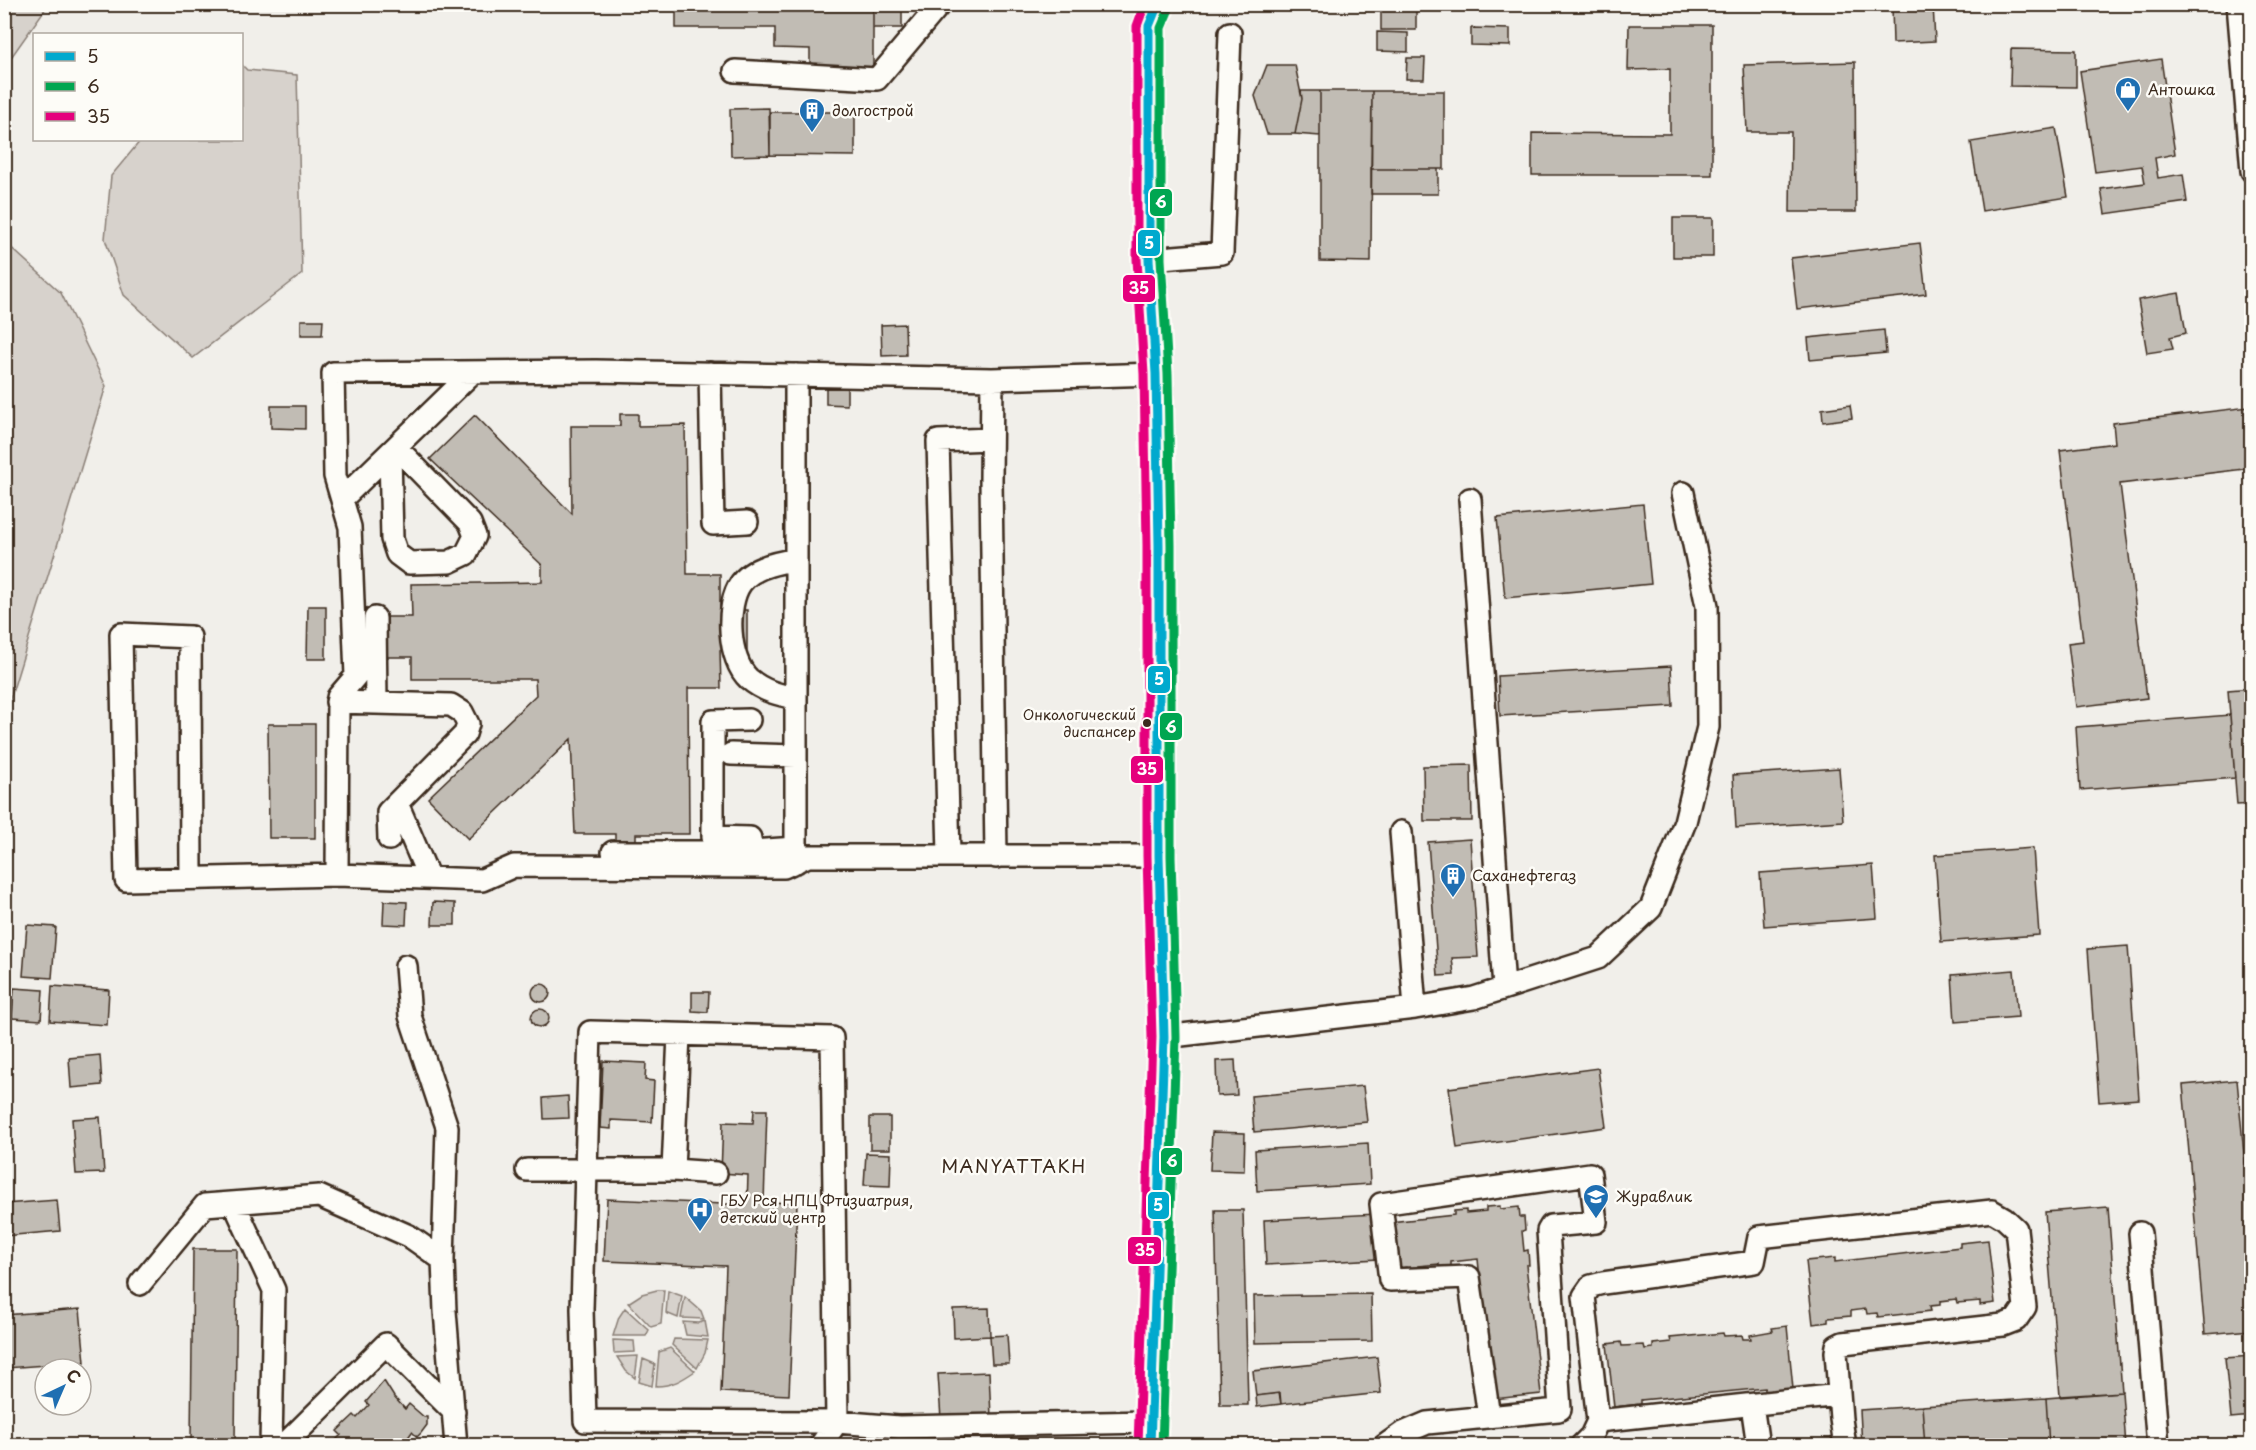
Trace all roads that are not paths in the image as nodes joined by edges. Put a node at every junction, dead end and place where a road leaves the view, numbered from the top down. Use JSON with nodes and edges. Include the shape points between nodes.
{"nodes":[{"id":1,"x":940,"y":4,"type":"edge"},
{"id":2,"x":1148,"y":4,"type":"edge"},
{"id":3,"x":1158,"y":4,"type":"edge"},
{"id":4,"x":2238,"y":4,"type":"edge"},
{"id":5,"x":1149,"y":26,"type":"junction"},
{"id":6,"x":1230,"y":33,"type":"dead end"},
{"id":7,"x":735,"y":71,"type":"dead end"},
{"id":8,"x":2252,"y":171,"type":"edge"},
{"id":9,"x":1149,"y":259,"type":"junction"},
{"id":10,"x":473,"y":372,"type":"junction"},
{"id":11,"x":710,"y":373,"type":"junction"},
{"id":12,"x":1156,"y":374,"type":"junction"},
{"id":13,"x":796,"y":375,"type":"junction"},
{"id":14,"x":992,"y":379,"type":"junction"},
{"id":15,"x":991,"y":439,"type":"junction"},
{"id":16,"x":393,"y":450,"type":"junction"},
{"id":17,"x":1683,"y":493,"type":"dead end"},
{"id":18,"x":342,"y":499,"type":"junction"},
{"id":19,"x":1470,"y":499,"type":"dead end"},
{"id":20,"x":747,"y":522,"type":"dead end"},
{"id":21,"x":796,"y":560,"type":"junction"},
{"id":22,"x":375,"y":618,"type":"dead end"},
{"id":23,"x":796,"y":698,"type":"junction"},
{"id":24,"x":338,"y":702,"type":"junction"},
{"id":25,"x":376,"y":703,"type":"junction"},
{"id":26,"x":749,"y":720,"type":"dead end"},
{"id":27,"x":731,"y":754,"type":"dead end"},
{"id":28,"x":796,"y":756,"type":"junction"},
{"id":29,"x":397,"y":803,"type":"junction"},
{"id":30,"x":1401,"y":832,"type":"dead end"},
{"id":31,"x":389,"y":839,"type":"dead end"},
{"id":32,"x":751,"y":851,"type":"junction"},
{"id":33,"x":796,"y":855,"type":"junction"},
{"id":34,"x":949,"y":855,"type":"junction"},
{"id":35,"x":1159,"y":856,"type":"junction"},
{"id":36,"x":996,"y":857,"type":"junction"},
{"id":37,"x":528,"y":866,"type":"junction"},
{"id":38,"x":337,"y":875,"type":"junction"},
{"id":39,"x":191,"y":878,"type":"junction"},
{"id":40,"x":429,"y":878,"type":"junction"},
{"id":41,"x":405,"y":966,"type":"dead end"},
{"id":42,"x":1504,"y":988,"type":"junction"},
{"id":43,"x":1415,"y":1008,"type":"junction"},
{"id":44,"x":679,"y":1035,"type":"junction"},
{"id":45,"x":1164,"y":1037,"type":"junction"},
{"id":46,"x":527,"y":1170,"type":"dead end"},
{"id":47,"x":585,"y":1170,"type":"junction"},
{"id":48,"x":673,"y":1170,"type":"junction"},
{"id":49,"x":716,"y":1173,"type":"dead end"},
{"id":50,"x":234,"y":1203,"type":"junction"},
{"id":51,"x":2140,"y":1233,"type":"dead end"},
{"id":52,"x":443,"y":1260,"type":"junction"},
{"id":53,"x":140,"y":1284,"type":"dead end"},
{"id":54,"x":1839,"y":1395,"type":"junction"},
{"id":55,"x":1752,"y":1405,"type":"junction"},
{"id":56,"x":454,"y":1412,"type":"junction"},
{"id":57,"x":1489,"y":1418,"type":"junction"},
{"id":58,"x":1598,"y":1421,"type":"junction"},
{"id":59,"x":837,"y":1422,"type":"junction"},
{"id":60,"x":1150,"y":1422,"type":"junction"},
{"id":61,"x":271,"y":1446,"type":"edge"},
{"id":62,"x":283,"y":1446,"type":"edge"},
{"id":63,"x":456,"y":1446,"type":"edge"},
{"id":64,"x":820,"y":1446,"type":"edge"},
{"id":65,"x":1150,"y":1446,"type":"edge"},
{"id":66,"x":1384,"y":1446,"type":"edge"},
{"id":67,"x":1581,"y":1446,"type":"edge"},
{"id":68,"x":1758,"y":1446,"type":"edge"},
{"id":69,"x":1845,"y":1446,"type":"edge"},
{"id":70,"x":2158,"y":1446,"type":"edge"}],
"edges":[{"from":1,"to":7,"type":"street","via":[[877,79]]},
{"from":2,"to":5,"type":"street"},
{"from":3,"to":5,"type":"street"},
{"from":4,"to":8,"type":"street"},
{"from":5,"to":9,"type":"street"},
{"from":6,"to":9,"type":"street","via":[[1222,253]]},
{"from":9,"to":12,"type":"street"},
{"from":10,"to":11,"type":"street"},
{"from":10,"to":16,"type":"street"},
{"from":10,"to":18,"type":"street","via":[[333,373],[335,476]]},
{"from":11,"to":13,"type":"street"},
{"from":11,"to":20,"type":"street","via":[[713,524]]},
{"from":12,"to":14,"type":"street"},
{"from":12,"to":35,"type":"street"},
{"from":13,"to":14,"type":"street"},
{"from":13,"to":21,"type":"street"},
{"from":14,"to":15,"type":"street"},
{"from":15,"to":34,"type":"street","via":[[938,441]]},
{"from":15,"to":36,"type":"street"},
{"from":16,"to":16,"type":"street","via":[[392,539],[397,554],[409,563],[449,562],[466,554],[475,536],[470,523]]},
{"from":16,"to":18,"type":"street"},
{"from":17,"to":42,"type":"street","via":[[1707,606],[1708,716],[1685,822],[1652,909],[1598,958]]},
{"from":18,"to":24,"type":"street","via":[[350,527],[356,676]]},
{"from":19,"to":42,"type":"street"},
{"from":21,"to":23,"type":"street"},
{"from":21,"to":23,"type":"street","via":[[763,567],[742,582],[733,602],[732,638],[736,660],[748,679],[772,693]]},
{"from":22,"to":25,"type":"street"},
{"from":23,"to":28,"type":"street"},
{"from":24,"to":25,"type":"street"},
{"from":24,"to":38,"type":"street"},
{"from":25,"to":29,"type":"street","via":[[452,705],[462,712],[468,724],[465,734]]},
{"from":26,"to":32,"type":"street","via":[[713,720],[713,837],[750,838]]},
{"from":27,"to":28,"type":"street"},
{"from":28,"to":33,"type":"street"},
{"from":29,"to":31,"type":"street","via":[[388,812]]},
{"from":29,"to":40,"type":"street"},
{"from":30,"to":43,"type":"street"},
{"from":32,"to":33,"type":"street"},
{"from":32,"to":37,"type":"street","via":[[538,851]]},
{"from":33,"to":34,"type":"street"},
{"from":33,"to":37,"type":"street","via":[[784,867]]},
{"from":34,"to":36,"type":"street"},
{"from":35,"to":36,"type":"street"},
{"from":35,"to":45,"type":"street"},
{"from":37,"to":40,"type":"street","via":[[514,866],[482,880]]},
{"from":38,"to":39,"type":"street"},
{"from":38,"to":40,"type":"street"},
{"from":39,"to":39,"type":"street","via":[[126,880],[121,634],[190,637]]},
{"from":41,"to":52,"type":"street","via":[[410,1016],[447,1127]]},
{"from":42,"to":43,"type":"street","via":[[1474,998]]},
{"from":43,"to":45,"type":"street"},
{"from":44,"to":47,"type":"street","via":[[590,1032]]},
{"from":44,"to":48,"type":"street"},
{"from":44,"to":59,"type":"street","via":[[832,1038]]},
{"from":45,"to":60,"type":"street"},
{"from":46,"to":47,"type":"street"},
{"from":47,"to":48,"type":"street"},
{"from":47,"to":59,"type":"street","via":[[585,1421]]},
{"from":48,"to":49,"type":"street"},
{"from":50,"to":52,"type":"street","via":[[319,1196],[409,1236]]},
{"from":50,"to":53,"type":"street","via":[[205,1205]]},
{"from":50,"to":61,"type":"street","via":[[274,1290]]},
{"from":51,"to":70,"type":"street"},
{"from":52,"to":56,"type":"street"},
{"from":54,"to":55,"type":"street"},
{"from":54,"to":58,"type":"street","via":[[1836,1352],[1843,1343],[2003,1325],[2016,1320],[2025,1307],[2016,1229],[1992,1211],[1759,1237],[1754,1262],[1591,1286],[1584,1296]]},
{"from":54,"to":69,"type":"street"},
{"from":55,"to":58,"type":"street"},
{"from":55,"to":68,"type":"street"},
{"from":56,"to":62,"type":"street","via":[[386,1344]]},
{"from":56,"to":63,"type":"street"},
{"from":57,"to":57,"type":"street","via":[[1469,1277],[1390,1280],[1381,1204],[1590,1174],[1596,1222],[1551,1226],[1548,1231],[1561,1407]]},
{"from":57,"to":66,"type":"street","via":[[1427,1423]]},
{"from":58,"to":67,"type":"street"},
{"from":59,"to":60,"type":"street","via":[[899,1427]]},
{"from":59,"to":64,"type":"street"},
{"from":60,"to":65,"type":"street"}]}
